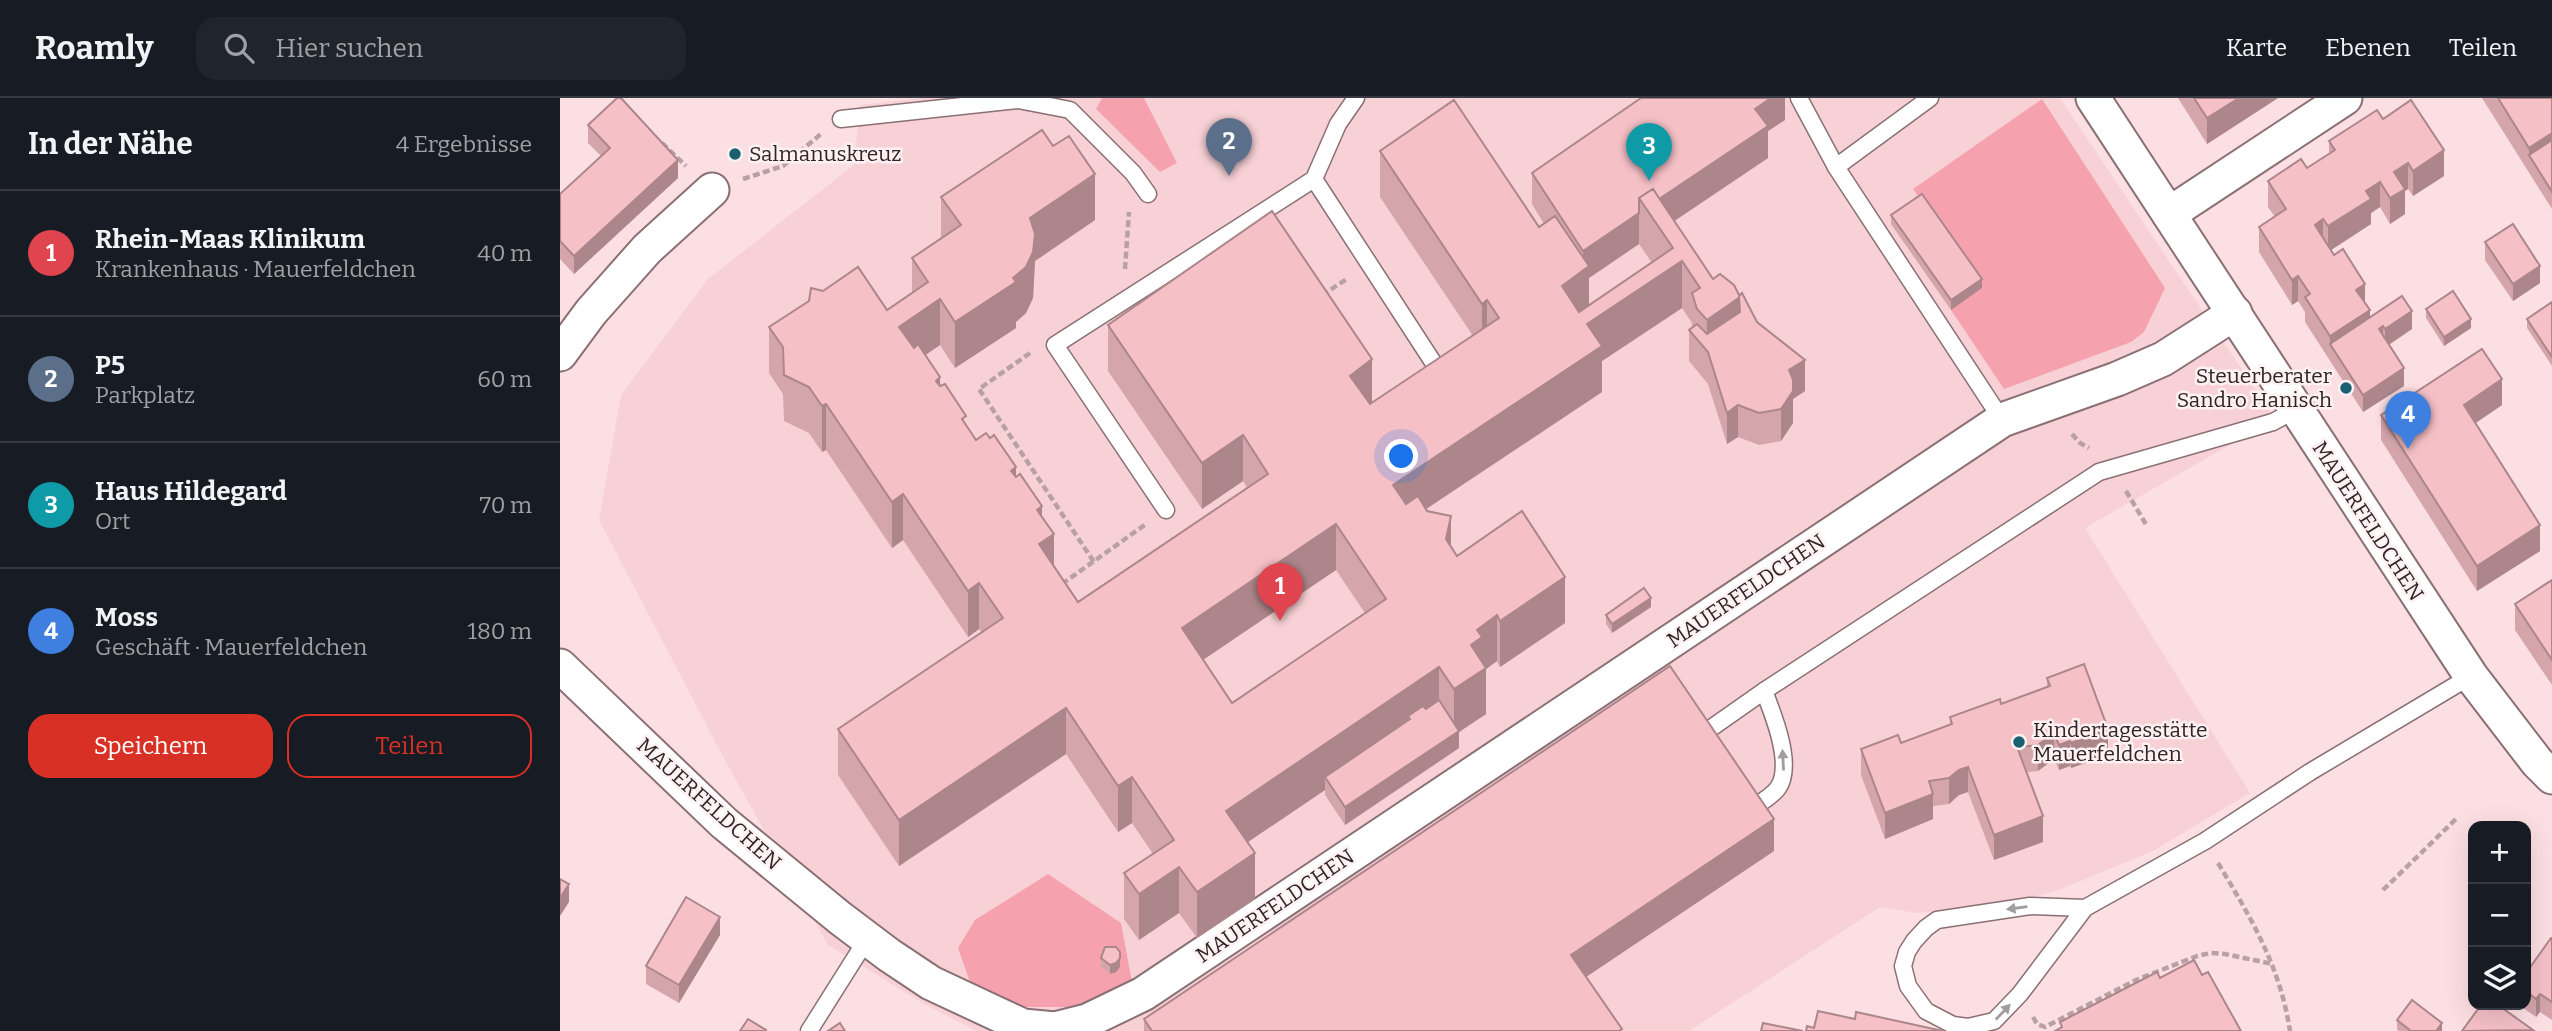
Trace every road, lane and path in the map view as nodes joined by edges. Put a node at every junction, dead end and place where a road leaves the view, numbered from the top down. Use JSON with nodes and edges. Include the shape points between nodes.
{"nodes":[{"id":1,"x":1356,"y":98,"type":"edge"},
{"id":2,"x":1798,"y":98,"type":"edge"},
{"id":3,"x":1930,"y":98,"type":"edge"},
{"id":4,"x":2093,"y":98,"type":"edge"},
{"id":5,"x":2345,"y":98,"type":"edge"},
{"id":6,"x":841,"y":119,"type":"joint"},
{"id":7,"x":653,"y":135,"type":"edge"},
{"id":8,"x":1836,"y":167,"type":"junction"},
{"id":9,"x":1133,"y":173,"type":"junction"},
{"id":10,"x":1314,"y":179,"type":"junction"},
{"id":11,"x":712,"y":190,"type":"junction"},
{"id":12,"x":1148,"y":194,"type":"dead end"},
{"id":13,"x":2169,"y":214,"type":"junction"},
{"id":14,"x":1369,"y":265,"type":"junction"},
{"id":15,"x":1316,"y":299,"type":"edge"},
{"id":16,"x":1122,"y":301,"type":"junction"},
{"id":17,"x":2235,"y":313,"type":"junction"},
{"id":18,"x":1055,"y":345,"type":"junction"},
{"id":19,"x":560,"y":354,"type":"edge"},
{"id":20,"x":1421,"y":391,"type":"edge"},
{"id":21,"x":2295,"y":410,"type":"junction"},
{"id":22,"x":2002,"y":420,"type":"junction"},
{"id":23,"x":1166,"y":510,"type":"joint"},
{"id":24,"x":1094,"y":562,"type":"junction"},
{"id":25,"x":1054,"y":589,"type":"edge"},
{"id":26,"x":560,"y":666,"type":"edge"},
{"id":27,"x":2471,"y":676,"type":"junction"},
{"id":28,"x":1764,"y":691,"type":"junction"},
{"id":29,"x":1698,"y":738,"type":"edge"},
{"id":30,"x":2547,"y":763,"type":"edge"},
{"id":31,"x":1747,"y":812,"type":"edge"},
{"id":32,"x":2458,"y":817,"type":"dead end"},
{"id":33,"x":2205,"y":841,"type":"junction"},
{"id":34,"x":2383,"y":890,"type":"dead end"},
{"id":35,"x":2085,"y":908,"type":"junction"},
{"id":36,"x":867,"y":939,"type":"junction"},
{"id":37,"x":2273,"y":964,"type":"junction"},
{"id":38,"x":2021,"y":994,"type":"junction"},
{"id":39,"x":809,"y":1031,"type":"edge"},
{"id":40,"x":2290,"y":1031,"type":"edge"}],
"edges":[{"from":1,"to":10,"type":"lane","via":[[1338,124]]},
{"from":2,"to":8,"type":"lane"},
{"from":3,"to":8,"type":"lane"},
{"from":4,"to":13,"type":"street","name":"MAUERFELDCHEN"},
{"from":5,"to":13,"type":"street"},
{"from":6,"to":9,"type":"lane","via":[[1018,100],[1070,110]]},
{"from":6,"to":11,"type":"path","via":[[783,166]]},
{"from":7,"to":11,"type":"path"},
{"from":8,"to":22,"type":"lane"},
{"from":9,"to":12,"type":"lane"},
{"from":9,"to":16,"type":"path"},
{"from":10,"to":14,"type":"lane"},
{"from":10,"to":16,"type":"lane"},
{"from":11,"to":19,"type":"street","via":[[647,249],[590,312]]},
{"from":13,"to":17,"type":"street","name":"MAUERFELDCHEN"},
{"from":14,"to":15,"type":"path"},
{"from":14,"to":20,"type":"lane","via":[[1442,376]]},
{"from":16,"to":18,"type":"lane"},
{"from":17,"to":21,"type":"street","name":"MAUERFELDCHEN"},
{"from":17,"to":22,"type":"street","name":"MAUERFELDCHEN","via":[[2163,359]]},
{"from":18,"to":23,"type":"lane"},
{"from":18,"to":24,"type":"path","via":[[1042,344],[979,389]]},
{"from":21,"to":27,"type":"street","name":"MAUERFELDCHEN"},
{"from":21,"to":28,"type":"lane","via":[[2273,422],[2099,472]]},
{"from":22,"to":36,"type":"street","name":"MAUERFELDCHEN","via":[[1143,994],[1087,1021],[1055,1028],[1023,1026],[932,983]]},
{"from":23,"to":24,"type":"path"},
{"from":24,"to":25,"type":"path"},
{"from":26,"to":36,"type":"street","name":"MAUERFELDCHEN","via":[[724,823]]},
{"from":27,"to":30,"type":"street","name":"MAUERFELDCHEN"},
{"from":27,"to":33,"type":"lane"},
{"from":28,"to":29,"type":"lane"},
{"from":31,"to":28,"type":"lane","one_way":true,"via":[[1778,788],[1783,774],[1782,745]]},
{"from":32,"to":34,"type":"path"},
{"from":33,"to":35,"type":"lane"},
{"from":33,"to":37,"type":"path"},
{"from":35,"to":38,"type":"lane"},
{"from":35,"to":38,"type":"lane","one_way":true,"via":[[2030,906],[1937,920],[1914,941],[1903,966],[1908,986],[1926,1011],[1953,1025],[1994,1021]]},
{"from":36,"to":39,"type":"lane"},
{"from":37,"to":38,"type":"path","via":[[2224,954],[2197,956],[2136,980],[2045,1027],[2037,1024]]},
{"from":37,"to":40,"type":"path"}]}
